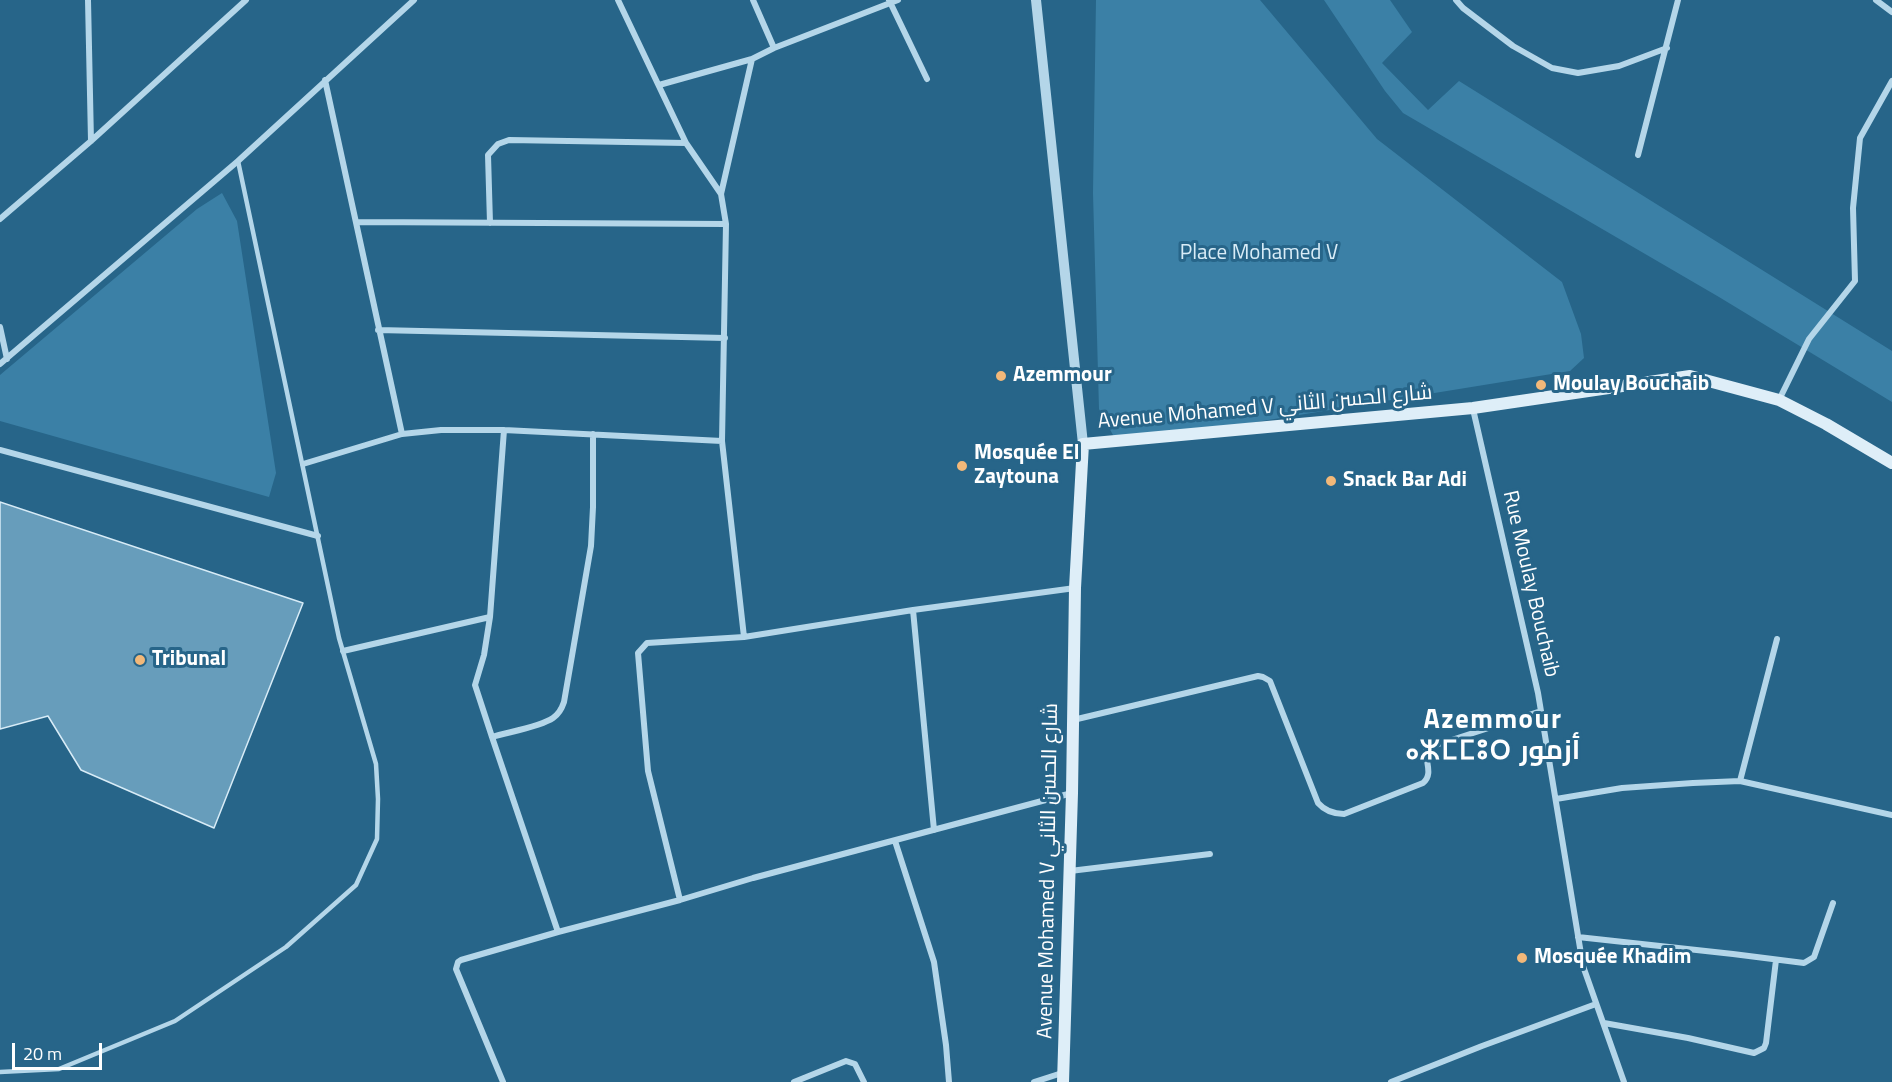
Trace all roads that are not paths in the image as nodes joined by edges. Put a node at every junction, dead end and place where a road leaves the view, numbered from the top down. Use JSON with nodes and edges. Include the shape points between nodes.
{"nodes":[{"id":1,"x":88,"y":0,"type":"edge"},
{"id":2,"x":246,"y":0,"type":"edge"},
{"id":3,"x":414,"y":0,"type":"edge"},
{"id":4,"x":618,"y":0,"type":"edge"},
{"id":5,"x":753,"y":0,"type":"edge"},
{"id":6,"x":898,"y":0,"type":"edge"},
{"id":7,"x":1036,"y":0,"type":"edge"},
{"id":8,"x":1456,"y":0,"type":"edge"},
{"id":9,"x":1678,"y":0,"type":"edge"},
{"id":10,"x":1876,"y":0,"type":"edge"},
{"id":11,"x":890,"y":2,"type":"edge"},
{"id":12,"x":1892,"y":12,"type":"edge"},
{"id":13,"x":774,"y":48,"type":"junction"},
{"id":14,"x":1666,"y":48,"type":"junction"},
{"id":15,"x":752,"y":59,"type":"junction"},
{"id":16,"x":927,"y":79,"type":"dead end"},
{"id":17,"x":325,"y":80,"type":"junction"},
{"id":18,"x":1892,"y":81,"type":"edge"},
{"id":19,"x":659,"y":85,"type":"junction"},
{"id":20,"x":91,"y":141,"type":"junction"},
{"id":21,"x":686,"y":143,"type":"junction"},
{"id":22,"x":1638,"y":155,"type":"dead end"},
{"id":23,"x":238,"y":161,"type":"junction"},
{"id":24,"x":720,"y":194,"type":"junction"},
{"id":25,"x":0,"y":219,"type":"edge"},
{"id":26,"x":357,"y":222,"type":"junction"},
{"id":27,"x":490,"y":223,"type":"junction"},
{"id":28,"x":726,"y":224,"type":"junction"},
{"id":29,"x":0,"y":327,"type":"edge"},
{"id":30,"x":378,"y":330,"type":"junction"},
{"id":31,"x":725,"y":338,"type":"junction"},
{"id":32,"x":7,"y":359,"type":"junction"},
{"id":33,"x":0,"y":364,"type":"edge"},
{"id":34,"x":1779,"y":400,"type":"junction"},
{"id":35,"x":1473,"y":408,"type":"junction"},
{"id":36,"x":504,"y":430,"type":"junction"},
{"id":37,"x":402,"y":434,"type":"junction"},
{"id":38,"x":593,"y":434,"type":"junction"},
{"id":39,"x":723,"y":441,"type":"junction"},
{"id":40,"x":1083,"y":444,"type":"junction"},
{"id":41,"x":0,"y":450,"type":"edge"},
{"id":42,"x":1892,"y":463,"type":"edge"},
{"id":43,"x":303,"y":464,"type":"junction"},
{"id":44,"x":318,"y":536,"type":"junction"},
{"id":45,"x":1075,"y":588,"type":"junction"},
{"id":46,"x":913,"y":610,"type":"junction"},
{"id":47,"x":490,"y":617,"type":"junction"},
{"id":48,"x":744,"y":638,"type":"junction"},
{"id":49,"x":1777,"y":639,"type":"dead end"},
{"id":50,"x":343,"y":651,"type":"junction"},
{"id":51,"x":1541,"y":711,"type":"junction"},
{"id":52,"x":1072,"y":721,"type":"junction"},
{"id":53,"x":492,"y":736,"type":"junction"},
{"id":54,"x":1740,"y":781,"type":"junction"},
{"id":55,"x":1072,"y":793,"type":"junction"},
{"id":56,"x":1556,"y":799,"type":"junction"},
{"id":57,"x":1892,"y":815,"type":"edge"},
{"id":58,"x":934,"y":830,"type":"junction"},
{"id":59,"x":895,"y":841,"type":"junction"},
{"id":60,"x":1210,"y":854,"type":"dead end"},
{"id":61,"x":1069,"y":871,"type":"junction"},
{"id":62,"x":680,"y":900,"type":"junction"},
{"id":63,"x":1833,"y":903,"type":"dead end"},
{"id":64,"x":558,"y":932,"type":"junction"},
{"id":65,"x":1578,"y":937,"type":"junction"},
{"id":66,"x":1776,"y":960,"type":"junction"},
{"id":67,"x":1596,"y":1004,"type":"junction"},
{"id":68,"x":1604,"y":1023,"type":"junction"},
{"id":69,"x":0,"y":1072,"type":"edge"},
{"id":70,"x":1063,"y":1078,"type":"edge"},
{"id":71,"x":503,"y":1082,"type":"edge"},
{"id":72,"x":794,"y":1082,"type":"edge"},
{"id":73,"x":864,"y":1082,"type":"edge"},
{"id":74,"x":949,"y":1082,"type":"edge"},
{"id":75,"x":1034,"y":1082,"type":"edge"},
{"id":76,"x":1391,"y":1082,"type":"edge"},
{"id":77,"x":1624,"y":1082,"type":"edge"}],
"edges":[{"from":1,"to":20,"type":"street"},
{"from":2,"to":20,"type":"street"},
{"from":3,"to":17,"type":"street"},
{"from":4,"to":19,"type":"street"},
{"from":5,"to":13,"type":"street"},
{"from":6,"to":11,"type":"street"},
{"from":7,"to":40,"type":"street"},
{"from":8,"to":14,"type":"street","via":[[1513,46],[1552,68],[1578,73],[1619,66]]},
{"from":9,"to":14,"type":"street"},
{"from":10,"to":12,"type":"street"},
{"from":11,"to":13,"type":"street"},
{"from":11,"to":16,"type":"street"},
{"from":13,"to":15,"type":"street"},
{"from":14,"to":22,"type":"street"},
{"from":15,"to":19,"type":"street"},
{"from":15,"to":24,"type":"street"},
{"from":17,"to":23,"type":"street"},
{"from":17,"to":26,"type":"street"},
{"from":18,"to":34,"type":"street","via":[[1860,138],[1853,208],[1855,281],[1809,339]]},
{"from":19,"to":21,"type":"street"},
{"from":20,"to":25,"type":"street"},
{"from":21,"to":24,"type":"street"},
{"from":21,"to":27,"type":"street","via":[[509,140],[498,144],[488,155]]},
{"from":23,"to":32,"type":"street"},
{"from":23,"to":43,"type":"lane"},
{"from":24,"to":28,"type":"street"},
{"from":26,"to":27,"type":"street"},
{"from":26,"to":30,"type":"street"},
{"from":27,"to":28,"type":"street"},
{"from":28,"to":31,"type":"street"},
{"from":29,"to":32,"type":"street"},
{"from":30,"to":31,"type":"street"},
{"from":30,"to":37,"type":"street"},
{"from":31,"to":39,"type":"street"},
{"from":32,"to":33,"type":"street"},
{"from":34,"to":35,"type":"main road","name":"Avenue Mohamed V شارع الحسن الثاني","via":[[1690,376]]},
{"from":34,"to":42,"type":"main road"},
{"from":35,"to":40,"type":"main road","name":"Avenue Mohamed V شارع الحسن الثاني"},
{"from":35,"to":51,"type":"street","name":"Rue Moulay Bouchaib"},
{"from":36,"to":37,"type":"street"},
{"from":36,"to":38,"type":"street"},
{"from":36,"to":47,"type":"street"},
{"from":37,"to":43,"type":"street"},
{"from":38,"to":39,"type":"street"},
{"from":38,"to":53,"type":"street","via":[[591,546],[564,702],[553,718]]},
{"from":39,"to":48,"type":"street"},
{"from":40,"to":45,"type":"main road","name":"Avenue Mohamed V شارع الحسن الثاني"},
{"from":41,"to":44,"type":"street"},
{"from":43,"to":44,"type":"lane"},
{"from":44,"to":50,"type":"lane"},
{"from":45,"to":46,"type":"street"},
{"from":45,"to":52,"type":"main road","name":"Avenue Mohamed V شارع الحسن الثاني"},
{"from":46,"to":48,"type":"street"},
{"from":46,"to":58,"type":"street"},
{"from":47,"to":50,"type":"street"},
{"from":47,"to":53,"type":"street","via":[[475,685]]},
{"from":48,"to":62,"type":"street","via":[[647,643],[638,653],[648,771]]},
{"from":49,"to":54,"type":"street"},
{"from":50,"to":69,"type":"lane","via":[[376,764],[378,799],[377,839],[356,885],[286,947],[175,1021],[59,1069]]},
{"from":51,"to":52,"type":"street","via":[[1430,747],[1426,751],[1428,780],[1344,814],[1333,814],[1318,803],[1270,681],[1263,676]]},
{"from":51,"to":56,"type":"street","name":"Rue Moulay Bouchaib"},
{"from":52,"to":55,"type":"main road","name":"Avenue Mohamed V شارع الحسن الثاني"},
{"from":53,"to":64,"type":"street"},
{"from":54,"to":56,"type":"street","via":[[1622,788]]},
{"from":54,"to":57,"type":"street"},
{"from":55,"to":58,"type":"street"},
{"from":55,"to":61,"type":"main road","name":"Avenue Mohamed V شارع الحسن الثاني"},
{"from":56,"to":65,"type":"street","name":"Rue Moulay Bouchaib"},
{"from":58,"to":59,"type":"street"},
{"from":59,"to":62,"type":"street"},
{"from":59,"to":74,"type":"street","via":[[934,962]]},
{"from":60,"to":61,"type":"street"},
{"from":61,"to":70,"type":"main road","name":"Avenue Mohamed V شارع الحسن الثاني"},
{"from":62,"to":64,"type":"street"},
{"from":63,"to":66,"type":"street","via":[[1814,957],[1804,963]]},
{"from":64,"to":71,"type":"street","via":[[458,962],[456,969]]},
{"from":65,"to":66,"type":"street"},
{"from":65,"to":67,"type":"street","name":"Rue Moulay Bouchaib"},
{"from":66,"to":68,"type":"street","via":[[1766,1043],[1759,1052]]},
{"from":67,"to":68,"type":"street","name":"Rue Moulay Bouchaib"},
{"from":67,"to":76,"type":"street"},
{"from":68,"to":77,"type":"street","name":"Rue Moulay Bouchaib"},
{"from":70,"to":75,"type":"street"},
{"from":72,"to":73,"type":"street","via":[[846,1061],[855,1064]]}]}
